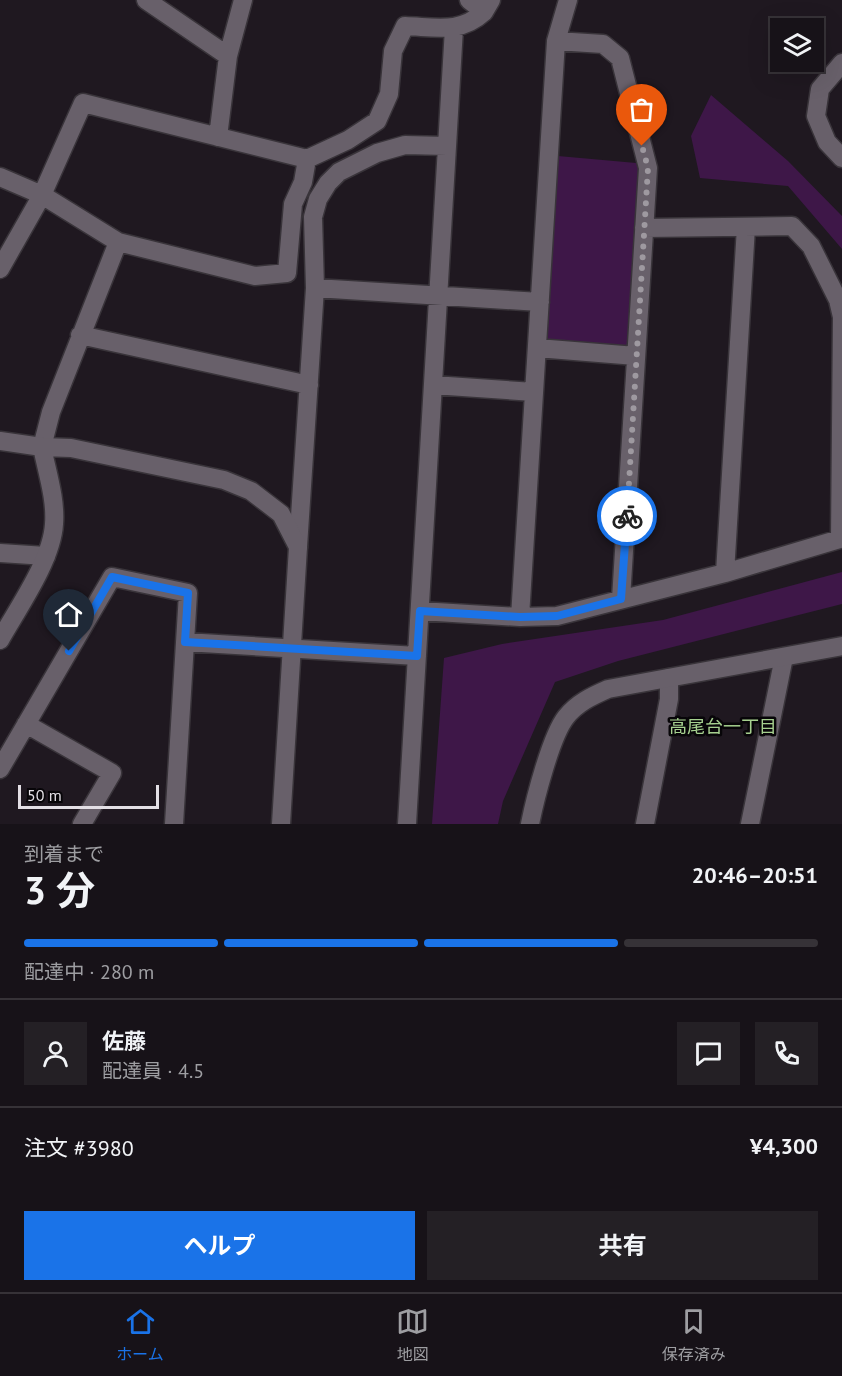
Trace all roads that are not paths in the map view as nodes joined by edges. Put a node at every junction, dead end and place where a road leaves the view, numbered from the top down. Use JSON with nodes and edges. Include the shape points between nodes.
{"nodes":[{"id":1,"x":146,"y":0,"type":"edge"},
{"id":2,"x":243,"y":0,"type":"edge"},
{"id":3,"x":469,"y":0,"type":"edge"},
{"id":4,"x":568,"y":0,"type":"edge"},
{"id":5,"x":487,"y":6,"type":"edge"},
{"id":6,"x":454,"y":28,"type":"junction"},
{"id":7,"x":556,"y":41,"type":"junction"},
{"id":8,"x":228,"y":56,"type":"junction"},
{"id":9,"x":842,"y":63,"type":"edge"},
{"id":10,"x":218,"y":137,"type":"junction"},
{"id":11,"x":447,"y":146,"type":"junction"},
{"id":12,"x":842,"y":158,"type":"edge"},
{"id":13,"x":307,"y":159,"type":"junction"},
{"id":14,"x":0,"y":177,"type":"edge"},
{"id":15,"x":42,"y":195,"type":"junction"},
{"id":16,"x":746,"y":227,"type":"junction"},
{"id":17,"x":644,"y":228,"type":"junction"},
{"id":18,"x":118,"y":242,"type":"junction"},
{"id":19,"x":0,"y":268,"type":"edge"},
{"id":20,"x":315,"y":288,"type":"junction"},
{"id":21,"x":438,"y":296,"type":"junction"},
{"id":22,"x":540,"y":302,"type":"junction"},
{"id":23,"x":80,"y":334,"type":"junction"},
{"id":24,"x":537,"y":348,"type":"junction"},
{"id":25,"x":636,"y":356,"type":"junction"},
{"id":26,"x":309,"y":385,"type":"junction"},
{"id":27,"x":433,"y":385,"type":"junction"},
{"id":28,"x":534,"y":392,"type":"junction"},
{"id":29,"x":0,"y":441,"type":"edge"},
{"id":30,"x":42,"y":447,"type":"junction"},
{"id":31,"x":298,"y":547,"type":"junction"},
{"id":32,"x":0,"y":553,"type":"edge"},
{"id":33,"x":46,"y":556,"type":"junction"},
{"id":34,"x":725,"y":573,"type":"junction"},
{"id":35,"x":621,"y":599,"type":"junction"},
{"id":36,"x":420,"y":611,"type":"junction"},
{"id":37,"x":520,"y":617,"type":"junction"},
{"id":38,"x":0,"y":640,"type":"edge"},
{"id":39,"x":185,"y":642,"type":"junction"},
{"id":40,"x":842,"y":646,"type":"edge"},
{"id":41,"x":292,"y":648,"type":"junction"},
{"id":42,"x":417,"y":656,"type":"junction"},
{"id":43,"x":784,"y":657,"type":"junction"},
{"id":44,"x":669,"y":678,"type":"junction"},
{"id":45,"x":26,"y":724,"type":"junction"},
{"id":46,"x":0,"y":769,"type":"edge"},
{"id":47,"x":82,"y":824,"type":"edge"},
{"id":48,"x":174,"y":824,"type":"edge"},
{"id":49,"x":281,"y":824,"type":"edge"},
{"id":50,"x":407,"y":824,"type":"edge"},
{"id":51,"x":530,"y":824,"type":"edge"},
{"id":52,"x":645,"y":824,"type":"edge"},
{"id":53,"x":750,"y":824,"type":"edge"}],
"edges":[{"from":1,"to":8,"type":"street"},
{"from":2,"to":8,"type":"street"},
{"from":3,"to":5,"type":"street"},
{"from":4,"to":7,"type":"street"},
{"from":5,"to":6,"type":"street","via":[[469,23]]},
{"from":6,"to":11,"type":"street"},
{"from":6,"to":13,"type":"street","via":[[405,26],[393,51],[389,94],[377,121]]},
{"from":7,"to":17,"type":"street","via":[[603,44],[620,58],[648,168]]},
{"from":7,"to":22,"type":"street"},
{"from":8,"to":10,"type":"street"},
{"from":9,"to":12,"type":"street","via":[[820,89],[816,116],[827,142]]},
{"from":10,"to":13,"type":"street"},
{"from":10,"to":15,"type":"street","via":[[82,103]]},
{"from":11,"to":20,"type":"street","via":[[405,145],[377,153],[339,172],[328,183],[318,198],[313,217]]},
{"from":11,"to":21,"type":"street"},
{"from":13,"to":18,"type":"street","via":[[303,182],[293,204],[287,273],[255,276]]},
{"from":14,"to":15,"type":"street"},
{"from":15,"to":18,"type":"street"},
{"from":15,"to":19,"type":"street"},
{"from":16,"to":17,"type":"street"},
{"from":16,"to":34,"type":"street"},
{"from":16,"to":34,"type":"street","via":[[792,226],[811,246],[838,300],[842,317],[840,539]]},
{"from":17,"to":25,"type":"street"},
{"from":18,"to":23,"type":"street"},
{"from":20,"to":21,"type":"street"},
{"from":20,"to":26,"type":"street"},
{"from":21,"to":22,"type":"street"},
{"from":21,"to":27,"type":"street"},
{"from":22,"to":24,"type":"street"},
{"from":23,"to":26,"type":"street"},
{"from":23,"to":30,"type":"street"},
{"from":24,"to":25,"type":"street"},
{"from":24,"to":28,"type":"street"},
{"from":25,"to":35,"type":"street"},
{"from":26,"to":31,"type":"street"},
{"from":27,"to":28,"type":"street"},
{"from":27,"to":36,"type":"street"},
{"from":28,"to":37,"type":"street"},
{"from":29,"to":30,"type":"street"},
{"from":30,"to":31,"type":"street","via":[[71,448],[224,480],[251,491],[281,514]]},
{"from":30,"to":33,"type":"street","via":[[54,509]]},
{"from":31,"to":41,"type":"street"},
{"from":32,"to":33,"type":"street"},
{"from":33,"to":38,"type":"street"},
{"from":34,"to":35,"type":"street"},
{"from":35,"to":37,"type":"street","via":[[557,616]]},
{"from":36,"to":37,"type":"street"},
{"from":36,"to":42,"type":"street"},
{"from":39,"to":41,"type":"street"},
{"from":39,"to":45,"type":"street","via":[[188,593],[112,577]]},
{"from":39,"to":48,"type":"street"},
{"from":40,"to":43,"type":"street"},
{"from":41,"to":42,"type":"street"},
{"from":41,"to":49,"type":"street"},
{"from":42,"to":50,"type":"street"},
{"from":43,"to":44,"type":"street"},
{"from":43,"to":53,"type":"street"},
{"from":44,"to":51,"type":"street","via":[[608,689],[587,698],[565,718],[554,741]]},
{"from":44,"to":52,"type":"street","via":[[669,699]]},
{"from":45,"to":46,"type":"street"},
{"from":45,"to":47,"type":"street","via":[[112,773]]}]}
